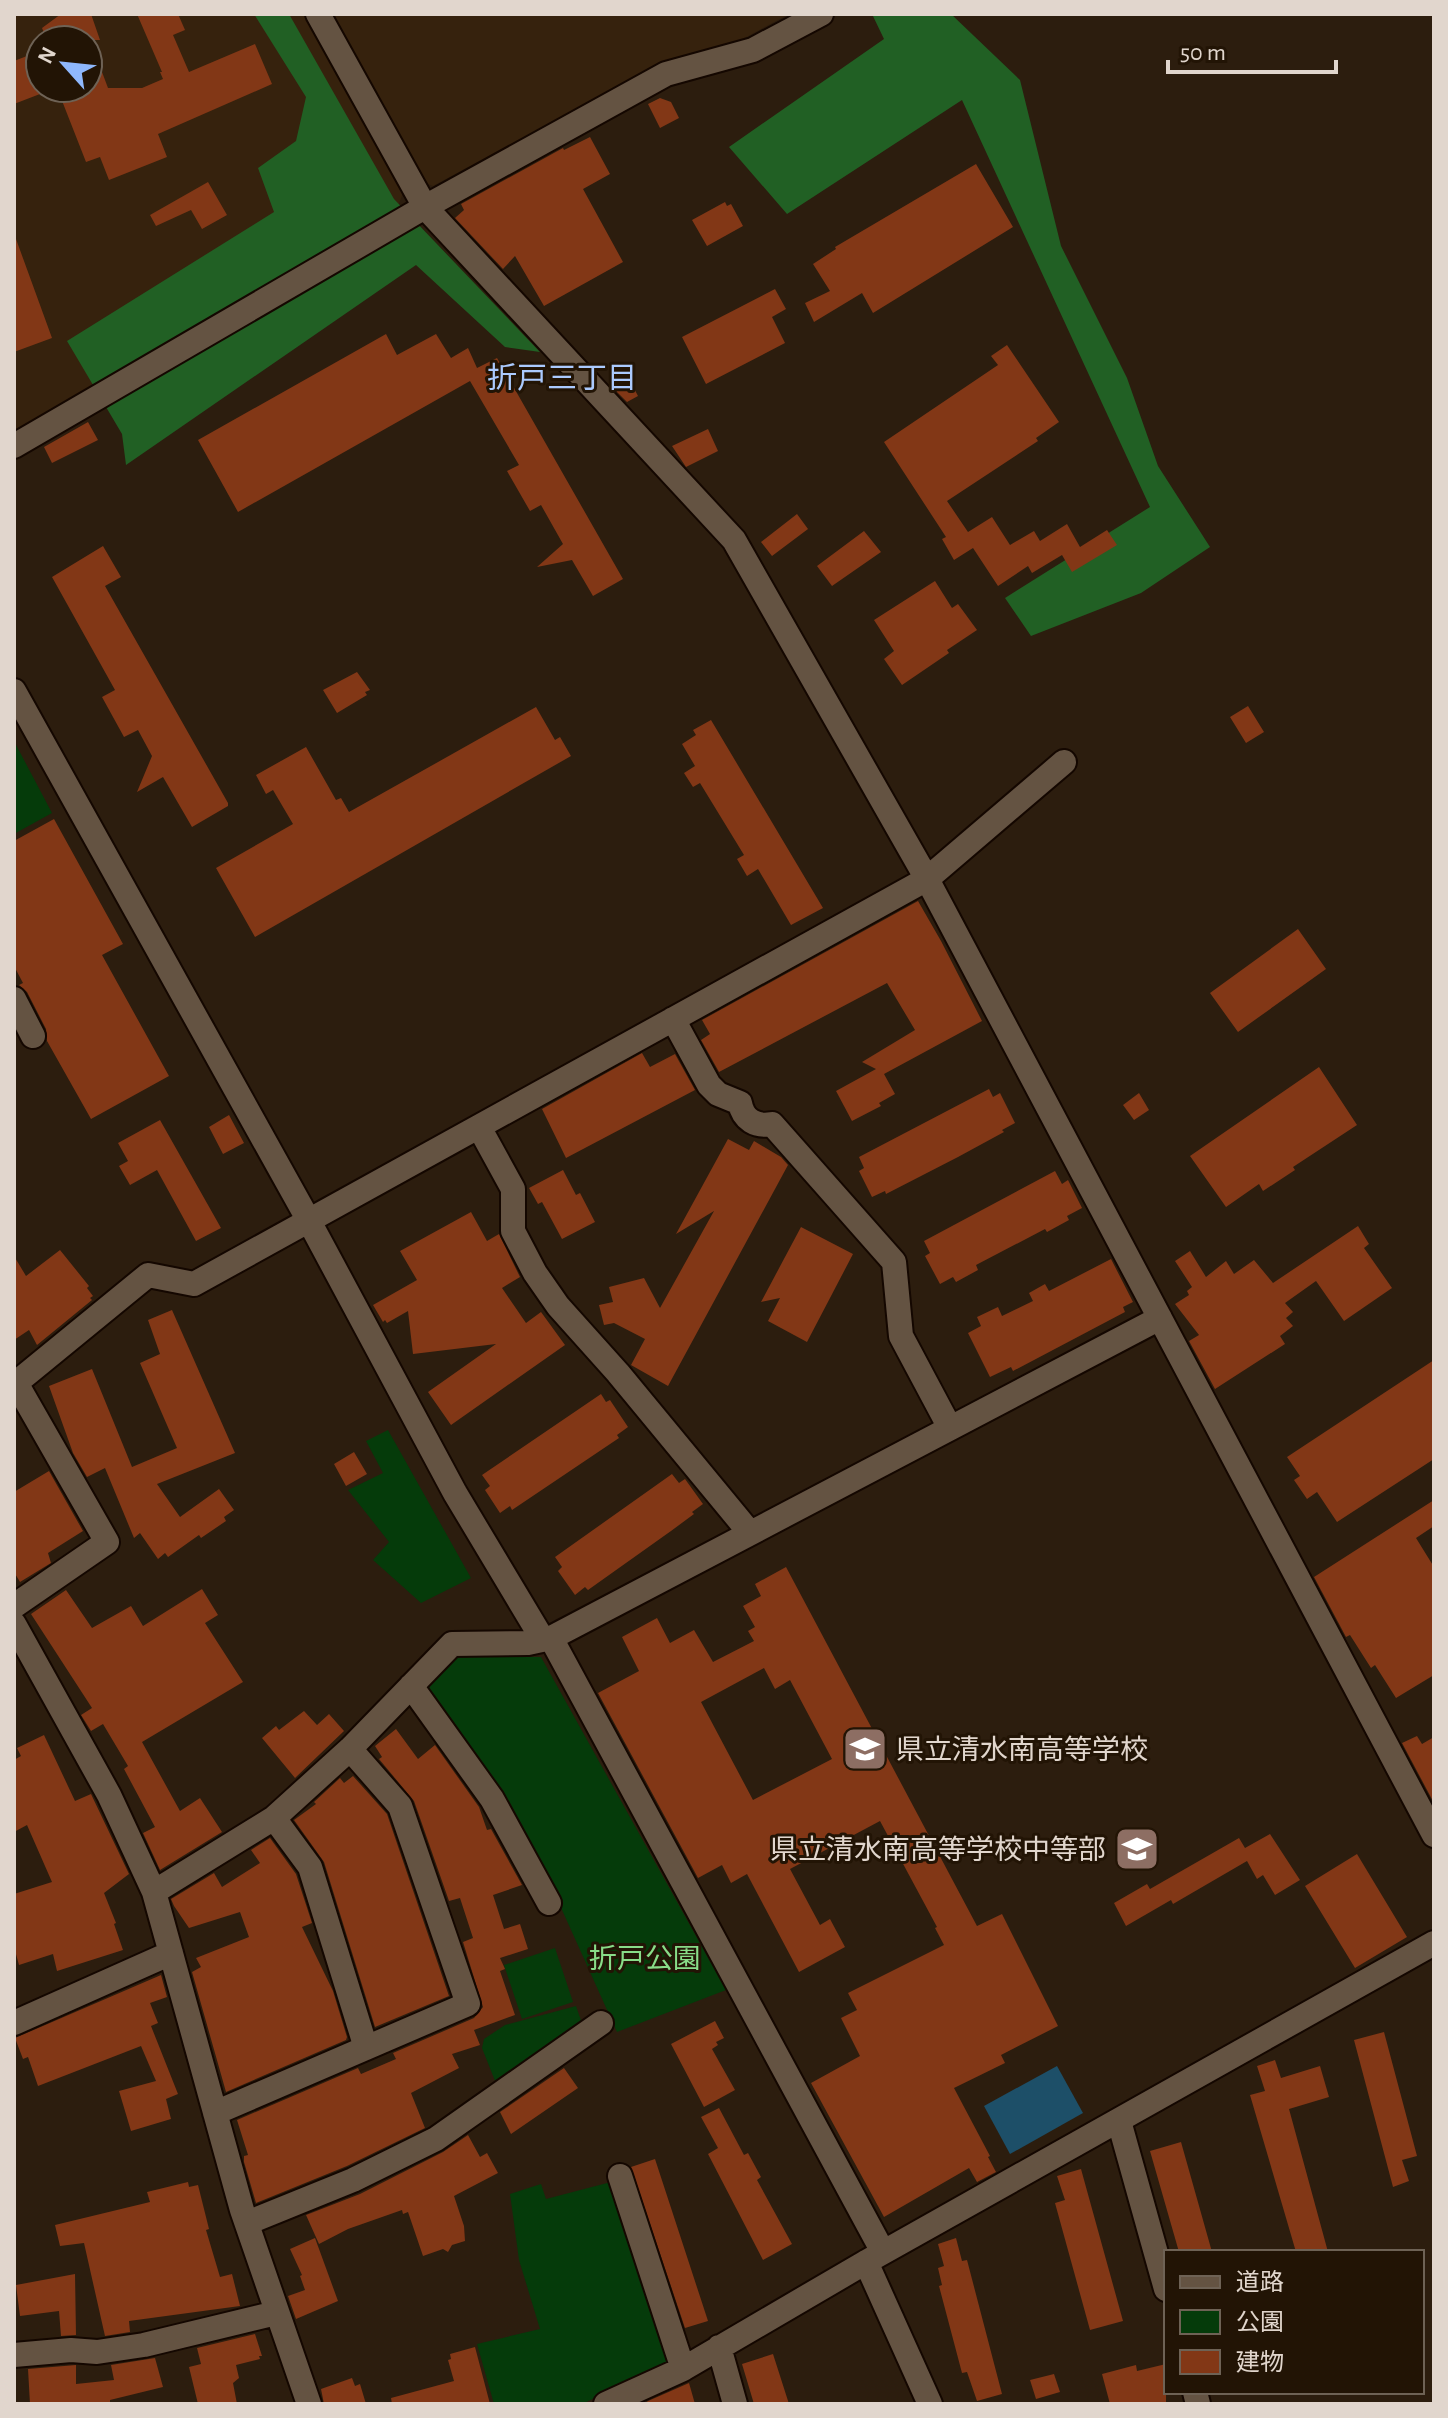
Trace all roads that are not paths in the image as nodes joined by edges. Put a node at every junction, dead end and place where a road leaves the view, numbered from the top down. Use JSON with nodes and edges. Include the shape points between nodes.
{"nodes":[{"id":1,"x":318,"y":14,"type":"edge"},
{"id":2,"x":821,"y":14,"type":"edge"},
{"id":3,"x":425,"y":207,"type":"junction"},
{"id":4,"x":14,"y":446,"type":"edge"},
{"id":5,"x":14,"y":691,"type":"edge"},
{"id":6,"x":1064,"y":762,"type":"dead end"},
{"id":7,"x":927,"y":879,"type":"junction"},
{"id":8,"x":14,"y":999,"type":"edge"},
{"id":9,"x":673,"y":1019,"type":"junction"},
{"id":10,"x":33,"y":1036,"type":"dead end"},
{"id":11,"x":479,"y":1127,"type":"junction"},
{"id":12,"x":309,"y":1221,"type":"junction"},
{"id":13,"x":1160,"y":1318,"type":"junction"},
{"id":14,"x":950,"y":1428,"type":"junction"},
{"id":15,"x":750,"y":1533,"type":"junction"},
{"id":16,"x":14,"y":1606,"type":"edge"},
{"id":17,"x":14,"y":1624,"type":"edge"},
{"id":18,"x":547,"y":1639,"type":"junction"},
{"id":19,"x":411,"y":1686,"type":"junction"},
{"id":20,"x":350,"y":1749,"type":"junction"},
{"id":21,"x":274,"y":1818,"type":"junction"},
{"id":22,"x":1434,"y":1835,"type":"edge"},
{"id":23,"x":154,"y":1892,"type":"junction"},
{"id":24,"x":549,"y":1903,"type":"dead end"},
{"id":25,"x":1434,"y":1943,"type":"edge"},
{"id":26,"x":171,"y":1953,"type":"junction"},
{"id":27,"x":14,"y":2023,"type":"edge"},
{"id":28,"x":601,"y":2023,"type":"dead end"},
{"id":29,"x":366,"y":2048,"type":"junction"},
{"id":30,"x":215,"y":2113,"type":"junction"},
{"id":31,"x":1119,"y":2121,"type":"junction"},
{"id":32,"x":620,"y":2176,"type":"dead end"},
{"id":33,"x":247,"y":2223,"type":"junction"},
{"id":34,"x":874,"y":2257,"type":"junction"},
{"id":35,"x":1164,"y":2282,"type":"edge"},
{"id":36,"x":276,"y":2313,"type":"junction"},
{"id":37,"x":719,"y":2347,"type":"junction"},
{"id":38,"x":14,"y":2355,"type":"edge"},
{"id":39,"x":683,"y":2369,"type":"junction"},
{"id":40,"x":309,"y":2404,"type":"edge"},
{"id":41,"x":606,"y":2404,"type":"edge"},
{"id":42,"x":735,"y":2404,"type":"edge"},
{"id":43,"x":930,"y":2404,"type":"edge"}],
"edges":[{"from":1,"to":3,"type":"street"},
{"from":2,"to":3,"type":"street","via":[[753,50],[666,74]]},
{"from":3,"to":4,"type":"street"},
{"from":3,"to":7,"type":"street","via":[[734,540]]},
{"from":5,"to":12,"type":"street"},
{"from":6,"to":7,"type":"street"},
{"from":7,"to":9,"type":"street"},
{"from":7,"to":13,"type":"street"},
{"from":8,"to":10,"type":"street"},
{"from":9,"to":11,"type":"street"},
{"from":9,"to":14,"type":"street","via":[[709,1085],[740,1103],[750,1121],[772,1124],[894,1262],[901,1336]]},
{"from":11,"to":12,"type":"street"},
{"from":11,"to":15,"type":"street","via":[[513,1189],[513,1231],[535,1273]]},
{"from":12,"to":16,"type":"street","via":[[194,1284],[148,1275],[16,1383],[107,1542]]},
{"from":12,"to":18,"type":"street","via":[[455,1493]]},
{"from":13,"to":14,"type":"street"},
{"from":13,"to":22,"type":"street"},
{"from":14,"to":15,"type":"street"},
{"from":15,"to":18,"type":"street"},
{"from":17,"to":23,"type":"street","via":[[109,1795]]},
{"from":18,"to":19,"type":"street","via":[[452,1644]]},
{"from":18,"to":34,"type":"street"},
{"from":19,"to":20,"type":"street"},
{"from":19,"to":24,"type":"street","via":[[492,1799]]},
{"from":20,"to":21,"type":"street"},
{"from":20,"to":29,"type":"street","via":[[400,1806],[468,2004]]},
{"from":21,"to":23,"type":"street"},
{"from":21,"to":29,"type":"street","via":[[310,1867]]},
{"from":23,"to":26,"type":"street"},
{"from":25,"to":31,"type":"street"},
{"from":26,"to":27,"type":"street"},
{"from":26,"to":30,"type":"street"},
{"from":28,"to":33,"type":"street","via":[[436,2139]]},
{"from":29,"to":30,"type":"street"},
{"from":30,"to":33,"type":"street"},
{"from":31,"to":34,"type":"street"},
{"from":31,"to":35,"type":"street"},
{"from":32,"to":39,"type":"street"},
{"from":33,"to":36,"type":"street"},
{"from":34,"to":37,"type":"street"},
{"from":34,"to":43,"type":"street"},
{"from":36,"to":38,"type":"street","via":[[144,2345]]},
{"from":36,"to":40,"type":"street"},
{"from":37,"to":39,"type":"street"},
{"from":37,"to":42,"type":"street"},
{"from":39,"to":41,"type":"street"}]}
